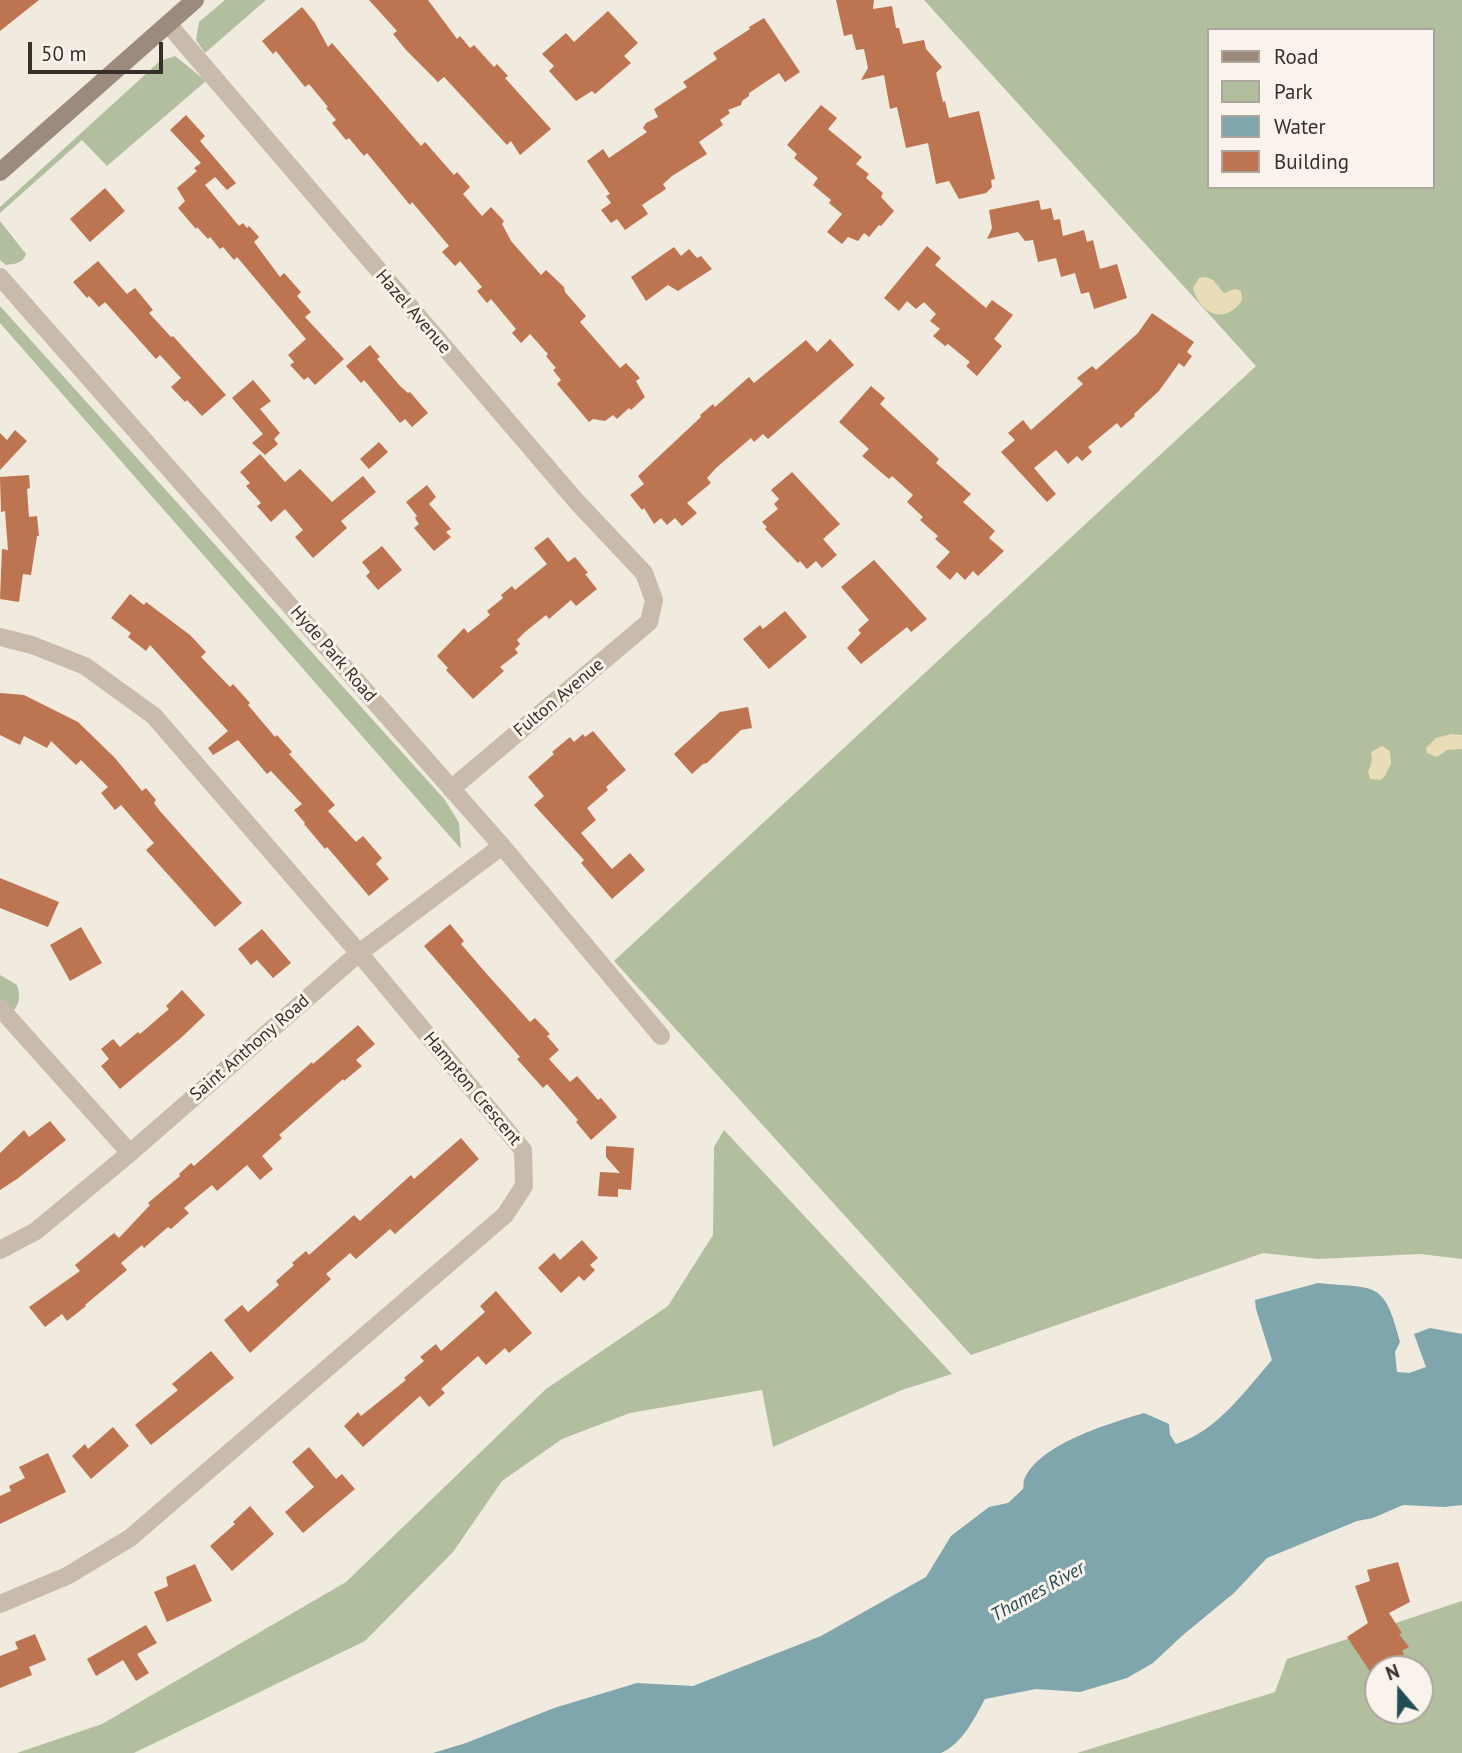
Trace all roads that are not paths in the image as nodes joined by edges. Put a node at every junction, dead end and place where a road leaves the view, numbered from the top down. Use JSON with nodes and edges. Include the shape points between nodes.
{"nodes":[{"id":1,"x":195,"y":0,"type":"edge"},
{"id":2,"x":168,"y":24,"type":"junction"},
{"id":3,"x":0,"y":172,"type":"edge"},
{"id":4,"x":0,"y":277,"type":"edge"},
{"id":5,"x":654,"y":600,"type":"joint"},
{"id":6,"x":0,"y":637,"type":"edge"},
{"id":7,"x":451,"y":789,"type":"junction"},
{"id":8,"x":502,"y":846,"type":"junction"},
{"id":9,"x":359,"y":953,"type":"junction"},
{"id":10,"x":0,"y":1008,"type":"edge"},
{"id":11,"x":661,"y":1036,"type":"dead end"},
{"id":12,"x":130,"y":1153,"type":"junction"},
{"id":13,"x":0,"y":1250,"type":"edge"},
{"id":14,"x":0,"y":1604,"type":"edge"}],
"edges":[{"from":1,"to":2,"type":"main road"},
{"from":2,"to":3,"type":"main road"},
{"from":2,"to":5,"type":"street","name":"Hazel Avenue","via":[[577,502],[644,573]]},
{"from":4,"to":7,"type":"street","name":"Hyde Park Road"},
{"from":5,"to":7,"type":"street","name":"Fulton Avenue","via":[[649,622]]},
{"from":6,"to":9,"type":"street","name":"Hampton Crescent","via":[[85,666],[154,716]]},
{"from":7,"to":8,"type":"street","name":"Hyde Park Road"},
{"from":8,"to":9,"type":"street","name":"Saint Anthony Road"},
{"from":8,"to":11,"type":"street","name":"Hyde Park Road"},
{"from":9,"to":12,"type":"street","name":"Saint Anthony Road"},
{"from":9,"to":14,"type":"street","name":"Hampton Crescent","via":[[523,1150],[524,1185],[505,1215],[131,1538],[67,1576]]},
{"from":10,"to":12,"type":"street"},
{"from":12,"to":13,"type":"street","name":"Saint Anthony Road","via":[[36,1231]]}]}
